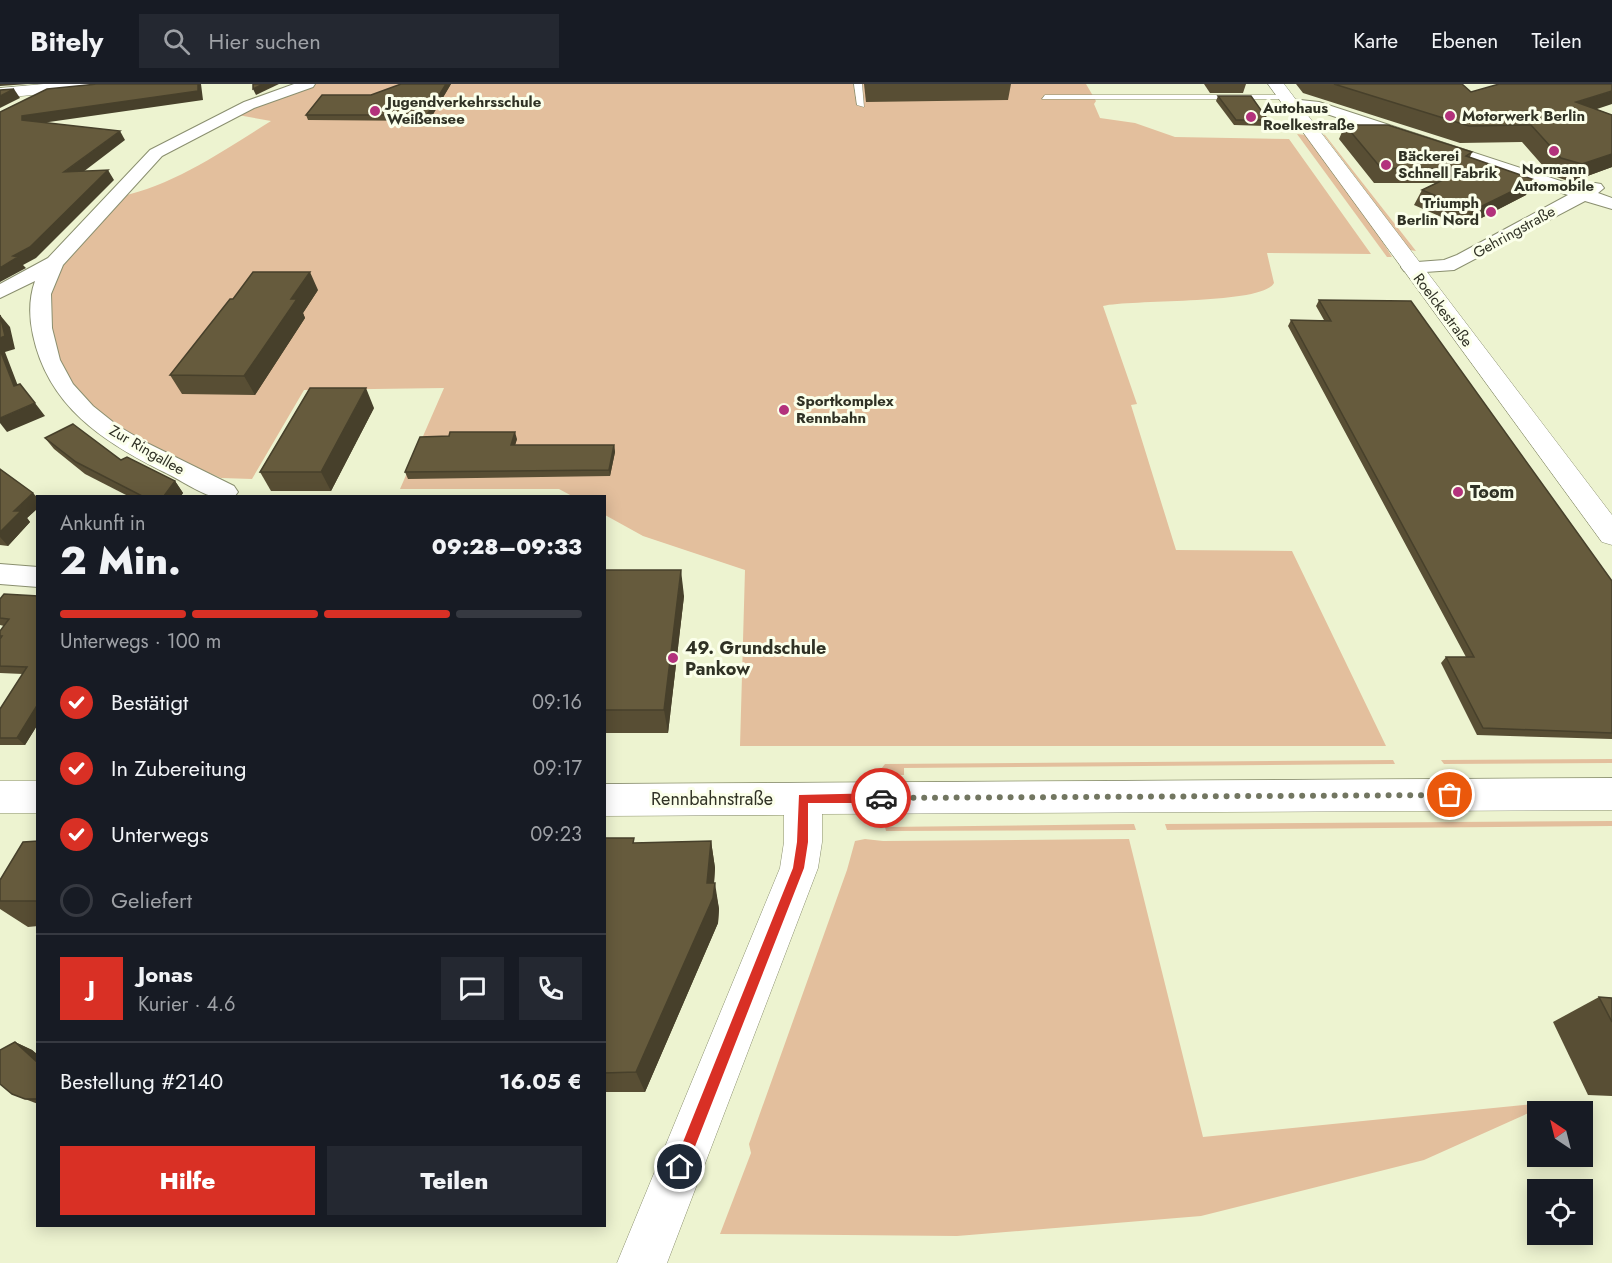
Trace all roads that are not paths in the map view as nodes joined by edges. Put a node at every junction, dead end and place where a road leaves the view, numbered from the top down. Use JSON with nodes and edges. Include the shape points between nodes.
{"nodes":[{"id":1,"x":96,"y":84,"type":"edge"},
{"id":2,"x":308,"y":84,"type":"edge"},
{"id":3,"x":858,"y":84,"type":"edge"},
{"id":4,"x":49,"y":88,"type":"junction"},
{"id":5,"x":0,"y":93,"type":"edge"},
{"id":6,"x":1284,"y":95,"type":"edge"},
{"id":7,"x":1045,"y":96,"type":"dead end"},
{"id":8,"x":861,"y":105,"type":"dead end"},
{"id":9,"x":18,"y":107,"type":"edge"},
{"id":10,"x":1612,"y":182,"type":"edge"},
{"id":11,"x":1585,"y":194,"type":"junction"},
{"id":12,"x":1612,"y":204,"type":"edge"},
{"id":13,"x":55,"y":262,"type":"junction"},
{"id":14,"x":1411,"y":267,"type":"junction"},
{"id":15,"x":0,"y":292,"type":"edge"},
{"id":16,"x":223,"y":495,"type":"edge"},
{"id":17,"x":1612,"y":535,"type":"edge"},
{"id":18,"x":1,"y":576,"type":"edge"},
{"id":19,"x":36,"y":578,"type":"edge"},
{"id":20,"x":1612,"y":794,"type":"edge"},
{"id":21,"x":36,"y":796,"type":"edge"},
{"id":22,"x":0,"y":797,"type":"edge"},
{"id":23,"x":803,"y":799,"type":"junction"},
{"id":24,"x":606,"y":800,"type":"edge"},
{"id":25,"x":642,"y":1263,"type":"edge"}],
"edges":[{"from":1,"to":4,"type":"main road"},
{"from":2,"to":13,"type":"street","name":"Zur Ringallee","via":[[249,105],[156,153]]},
{"from":3,"to":8,"type":"lane"},
{"from":4,"to":5,"type":"main road"},
{"from":4,"to":9,"type":"street","via":[[47,93]]},
{"from":6,"to":7,"type":"lane"},
{"from":6,"to":11,"type":"street"},
{"from":6,"to":14,"type":"main road","name":"Roelckestraße"},
{"from":10,"to":11,"type":"street","name":"Gehringstraße"},
{"from":11,"to":12,"type":"street"},
{"from":11,"to":14,"type":"street","name":"Gehringstraße","via":[[1464,259],[1447,266]]},
{"from":13,"to":15,"type":"street","name":"Zur Ringallee"},
{"from":13,"to":16,"type":"street","name":"Zur Ringallee","via":[[43,281],[42,333],[46,355],[66,392],[130,444],[225,492]]},
{"from":14,"to":17,"type":"main road","name":"Roelckestraße"},
{"from":18,"to":19,"type":"street"},
{"from":20,"to":23,"type":"main road","name":"Rennbahnstraße"},
{"from":21,"to":22,"type":"main road"},
{"from":23,"to":24,"type":"main road","name":"Rennbahnstraße"},
{"from":23,"to":25,"type":"main road","via":[[799,868]]}]}
